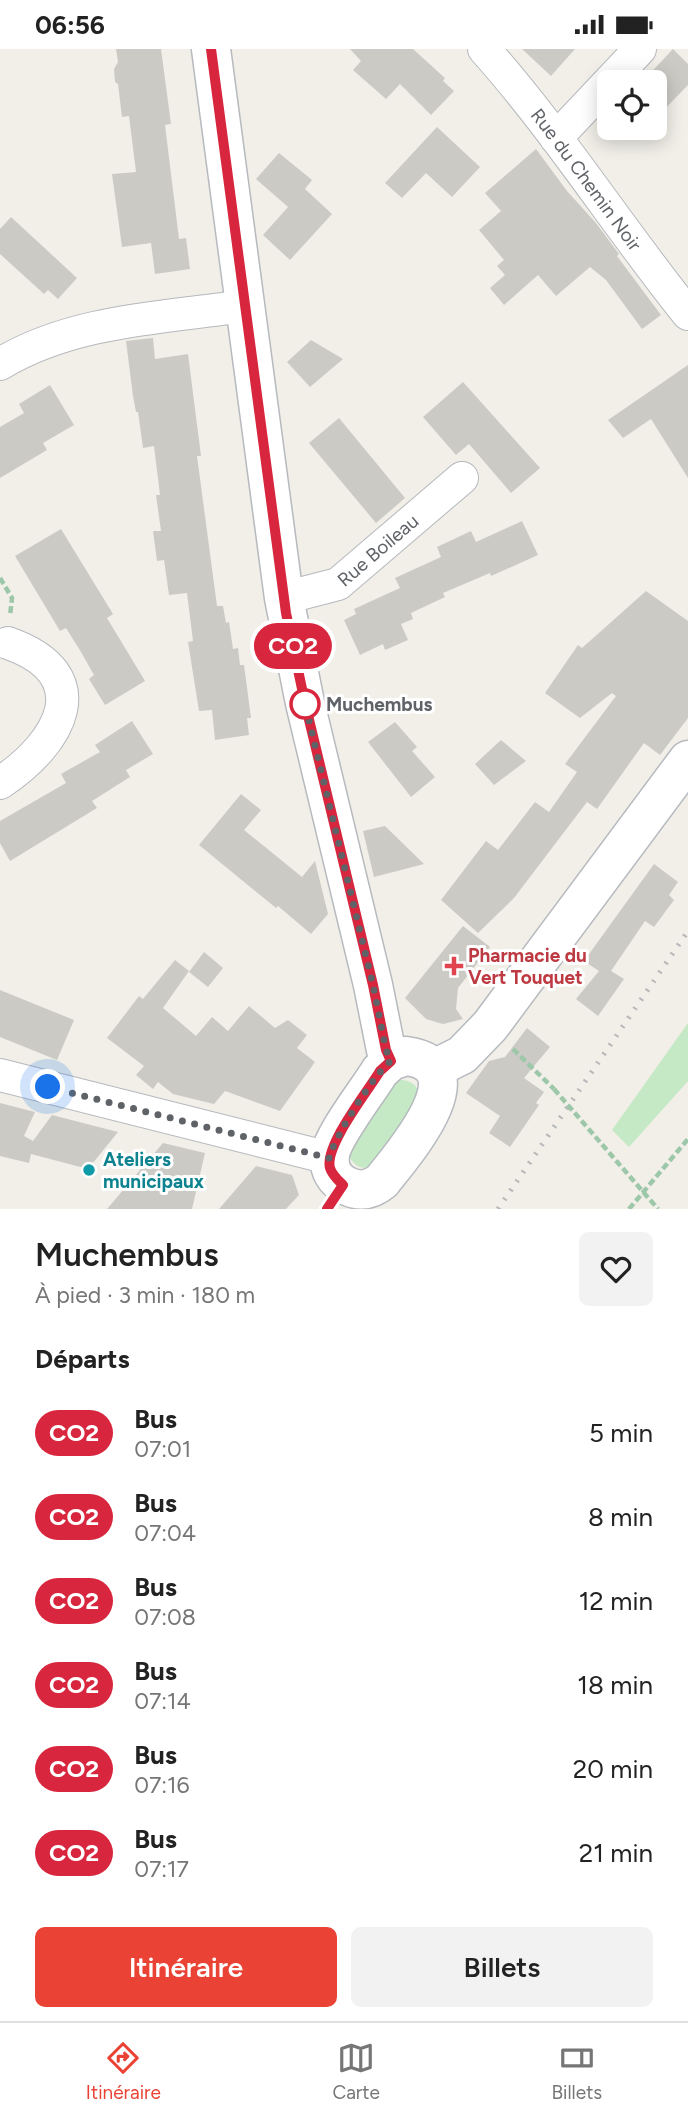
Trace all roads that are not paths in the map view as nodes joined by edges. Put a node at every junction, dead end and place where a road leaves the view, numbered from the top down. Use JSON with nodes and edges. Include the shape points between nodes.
{"nodes":[{"id":1,"x":211,"y":49,"type":"edge"},
{"id":2,"x":484,"y":49,"type":"edge"},
{"id":3,"x":640,"y":49,"type":"edge"},
{"id":4,"x":556,"y":138,"type":"junction"},
{"id":5,"x":244,"y":306,"type":"junction"},
{"id":6,"x":688,"y":314,"type":"edge"},
{"id":7,"x":0,"y":364,"type":"edge"},
{"id":8,"x":462,"y":478,"type":"dead end"},
{"id":9,"x":284,"y":599,"type":"junction"},
{"id":10,"x":8,"y":643,"type":"road end"},
{"id":11,"x":688,"y":760,"type":"edge"},
{"id":12,"x":0,"y":783,"type":"edge"},
{"id":13,"x":391,"y":1061,"type":"junction"},
{"id":14,"x":434,"y":1069,"type":"junction"},
{"id":15,"x":0,"y":1075,"type":"edge"},
{"id":16,"x":333,"y":1184,"type":"edge"}],
"edges":[{"from":1,"to":5,"type":"street"},
{"from":2,"to":4,"type":"street","name":"Rue du Chemin Noir"},
{"from":3,"to":4,"type":"street"},
{"from":4,"to":6,"type":"street","name":"Rue du Chemin Noir"},
{"from":5,"to":7,"type":"street","via":[[79,331]]},
{"from":5,"to":9,"type":"street"},
{"from":8,"to":9,"type":"street","name":"Rue Boileau","via":[[338,584]]},
{"from":9,"to":13,"type":"street"},
{"from":10,"to":12,"type":"street","via":[[28,650],[49,666],[61,691],[61,708],[41,750]]},
{"from":11,"to":14,"type":"street","via":[[490,1026],[462,1055]]},
{"from":13,"to":14,"type":"street","via":[[417,1057]]},
{"from":13,"to":16,"type":"street","via":[[340,1135]]},
{"from":14,"to":16,"type":"street","via":[[439,1089],[432,1109],[382,1181],[364,1190]]},
{"from":15,"to":16,"type":"street"}]}
